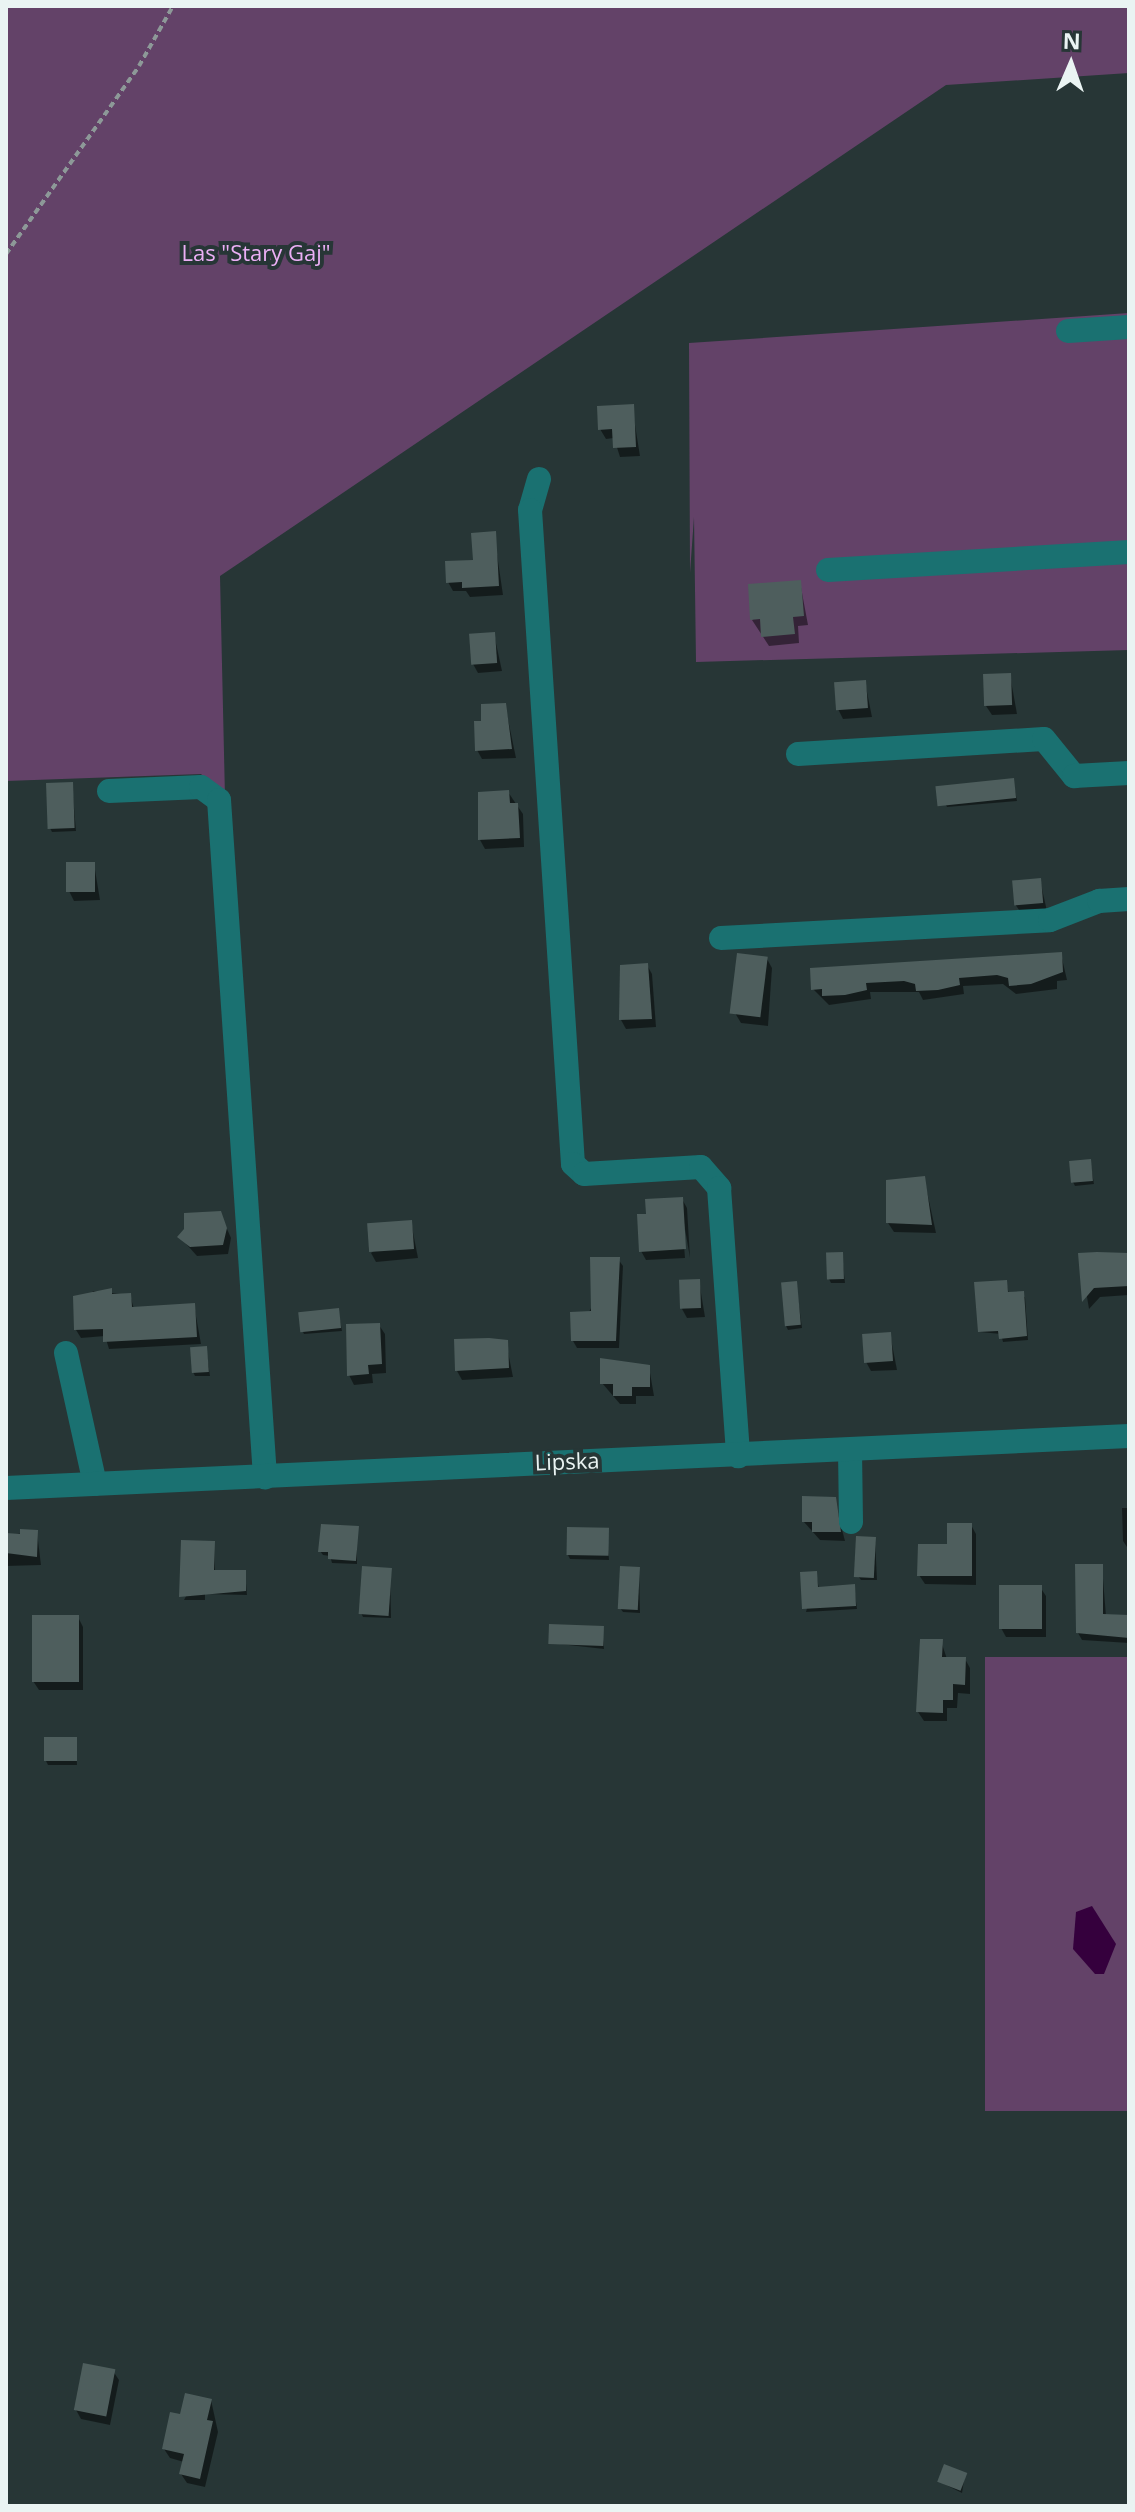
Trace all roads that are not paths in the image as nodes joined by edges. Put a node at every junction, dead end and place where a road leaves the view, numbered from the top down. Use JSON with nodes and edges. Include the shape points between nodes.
{"nodes":[{"id":1,"x":1129,"y":327,"type":"edge"},
{"id":2,"x":1068,"y":331,"type":"dead end"},
{"id":3,"x":539,"y":479,"type":"dead end"},
{"id":4,"x":1129,"y":552,"type":"edge"},
{"id":5,"x":828,"y":570,"type":"dead end"},
{"id":6,"x":798,"y":754,"type":"dead end"},
{"id":7,"x":1129,"y":773,"type":"edge"},
{"id":8,"x":109,"y":791,"type":"dead end"},
{"id":9,"x":1129,"y":899,"type":"edge"},
{"id":10,"x":721,"y":938,"type":"dead end"},
{"id":11,"x":66,"y":1353,"type":"dead end"},
{"id":12,"x":1129,"y":1436,"type":"edge"},
{"id":13,"x":850,"y":1450,"type":"junction"},
{"id":14,"x":738,"y":1456,"type":"junction"},
{"id":15,"x":265,"y":1477,"type":"junction"},
{"id":16,"x":95,"y":1484,"type":"junction"},
{"id":17,"x":6,"y":1488,"type":"edge"},
{"id":18,"x":851,"y":1522,"type":"dead end"}],
"edges":[{"from":1,"to":2,"type":"street"},
{"from":3,"to":14,"type":"street","via":[[530,510],[573,1164],[584,1174],[701,1167],[719,1188]]},
{"from":4,"to":5,"type":"street"},
{"from":6,"to":7,"type":"street","via":[[1044,739],[1074,776]]},
{"from":8,"to":15,"type":"street","via":[[201,787],[219,800]]},
{"from":9,"to":10,"type":"street","via":[[1099,901],[1050,920]]},
{"from":11,"to":16,"type":"street"},
{"from":12,"to":13,"type":"street","name":"Lipska"},
{"from":13,"to":14,"type":"street","name":"Lipska"},
{"from":13,"to":18,"type":"street"},
{"from":14,"to":15,"type":"street","name":"Lipska"},
{"from":15,"to":16,"type":"street","name":"Lipska"},
{"from":16,"to":17,"type":"street","name":"Lipska"}]}
